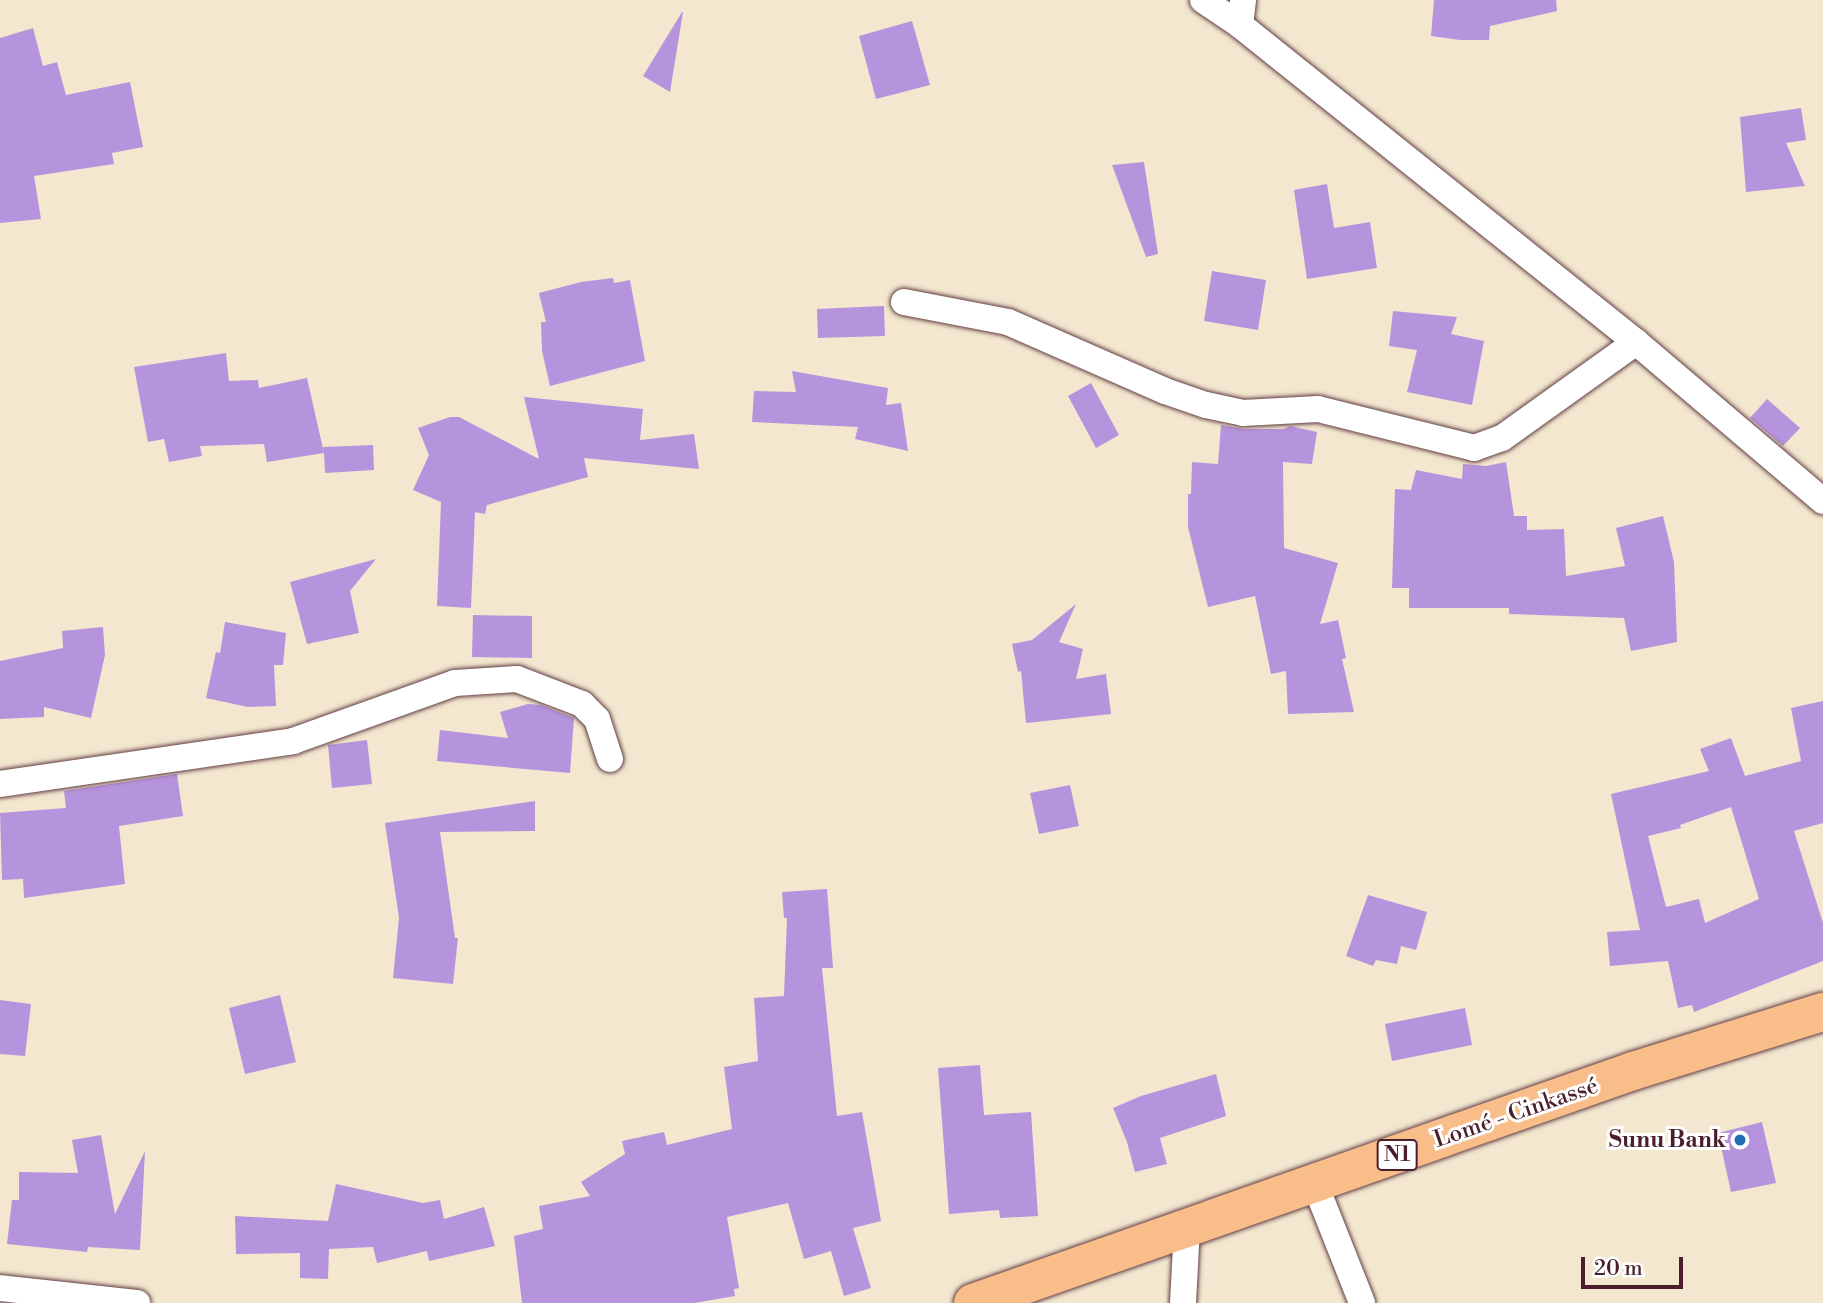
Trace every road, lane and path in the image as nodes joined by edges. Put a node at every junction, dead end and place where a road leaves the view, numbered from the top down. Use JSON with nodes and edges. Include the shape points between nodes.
{"nodes":[{"id":1,"x":1203,"y":0,"type":"edge"},
{"id":2,"x":1242,"y":13,"type":"edge"},
{"id":3,"x":904,"y":302,"type":"dead end"},
{"id":4,"x":1636,"y":342,"type":"junction"},
{"id":5,"x":1823,"y":501,"type":"edge"},
{"id":6,"x":610,"y":760,"type":"dead end"},
{"id":7,"x":0,"y":784,"type":"edge"},
{"id":8,"x":1823,"y":1012,"type":"edge"},
{"id":9,"x":1315,"y":1184,"type":"junction"},
{"id":10,"x":1187,"y":1227,"type":"junction"},
{"id":11,"x":0,"y":1288,"type":"edge"},
{"id":12,"x":137,"y":1303,"type":"edge"},
{"id":13,"x":973,"y":1303,"type":"edge"},
{"id":14,"x":1183,"y":1303,"type":"edge"},
{"id":15,"x":1362,"y":1303,"type":"edge"}],
"edges":[{"from":1,"to":2,"type":"street"},
{"from":2,"to":4,"type":"street"},
{"from":3,"to":4,"type":"street","via":[[1008,322],[1206,405],[1243,413],[1318,409],[1474,448],[1502,438]]},
{"from":4,"to":5,"type":"street"},
{"from":6,"to":7,"type":"street","via":[[597,719],[582,704],[517,679],[455,683],[293,741]]},
{"from":8,"to":9,"type":"highway","name":"Lomé - Cinkassé","number":"N1","via":[[1633,1071]]},
{"from":9,"to":10,"type":"highway","name":"Lomé - Cinkassé","number":"N1"},
{"from":9,"to":15,"type":"street"},
{"from":10,"to":13,"type":"highway","name":"Lomé - Cinkassé","number":"N1"},
{"from":10,"to":14,"type":"street"},
{"from":11,"to":12,"type":"street"}]}
